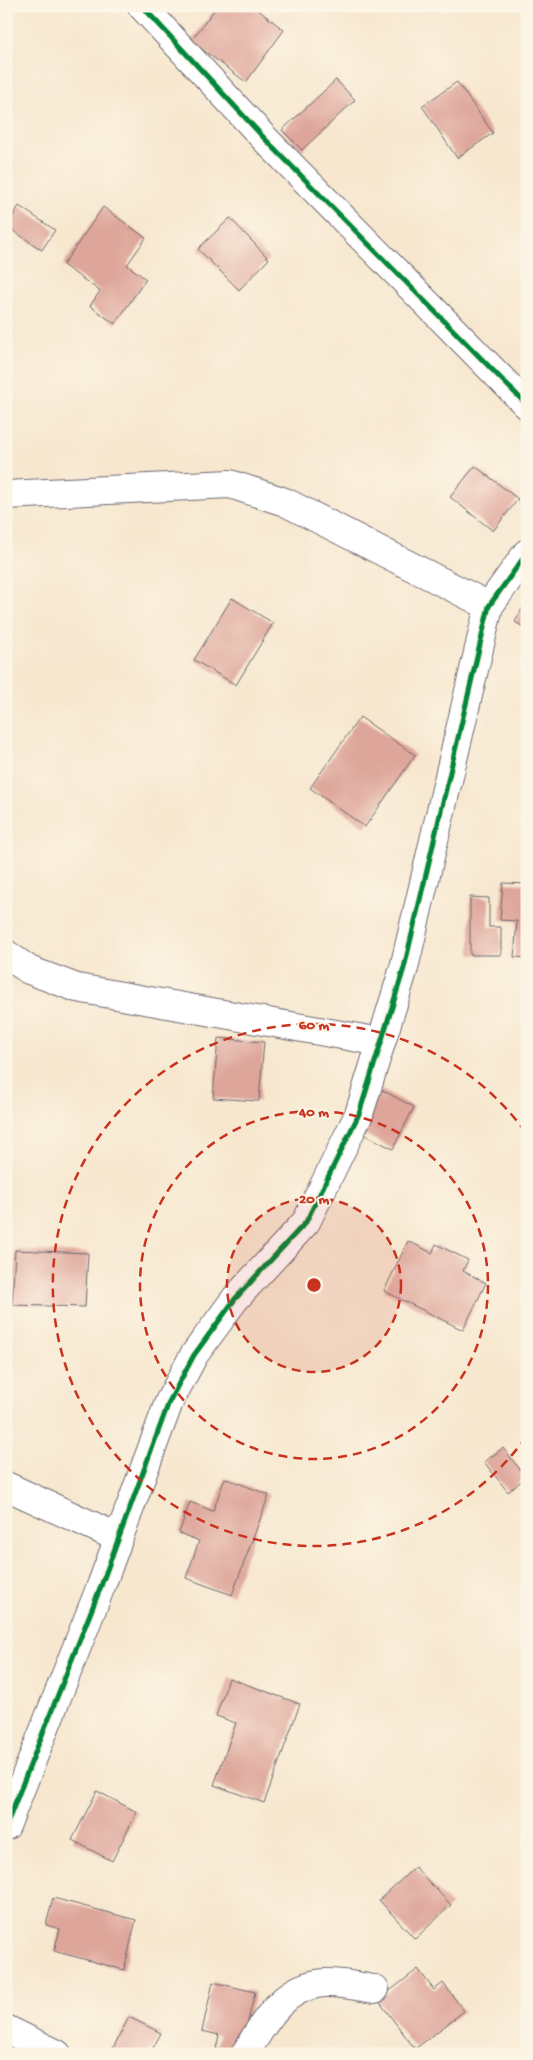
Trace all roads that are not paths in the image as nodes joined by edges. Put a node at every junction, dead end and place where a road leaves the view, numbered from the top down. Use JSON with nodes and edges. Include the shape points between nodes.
{"nodes":[{"id":1,"x":142,"y":6,"type":"edge"},
{"id":2,"x":527,"y":405,"type":"edge"},
{"id":3,"x":6,"y":495,"type":"edge"},
{"id":4,"x":527,"y":553,"type":"edge"},
{"id":5,"x":489,"y":606,"type":"junction"},
{"id":6,"x":6,"y":954,"type":"edge"},
{"id":7,"x":381,"y":1042,"type":"junction"},
{"id":8,"x":6,"y":1486,"type":"edge"},
{"id":9,"x":119,"y":1538,"type":"junction"},
{"id":10,"x":6,"y":1826,"type":"edge"},
{"id":11,"x":376,"y":1989,"type":"dead end"},
{"id":12,"x":6,"y":2029,"type":"edge"},
{"id":13,"x":57,"y":2054,"type":"edge"},
{"id":14,"x":244,"y":2054,"type":"edge"}],
"edges":[{"from":1,"to":2,"type":"street","via":[[265,139]]},
{"from":3,"to":5,"type":"street","via":[[230,484],[285,502]]},
{"from":4,"to":5,"type":"street"},
{"from":5,"to":7,"type":"street","via":[[404,968]]},
{"from":6,"to":7,"type":"street","via":[[29,970],[77,988]]},
{"from":7,"to":9,"type":"street","via":[[359,1114],[306,1222],[235,1299],[194,1354],[169,1402]]},
{"from":8,"to":9,"type":"street"},
{"from":9,"to":10,"type":"street"},
{"from":11,"to":14,"type":"street","via":[[325,1983],[298,1990],[276,2006]]},
{"from":12,"to":13,"type":"street"}]}
